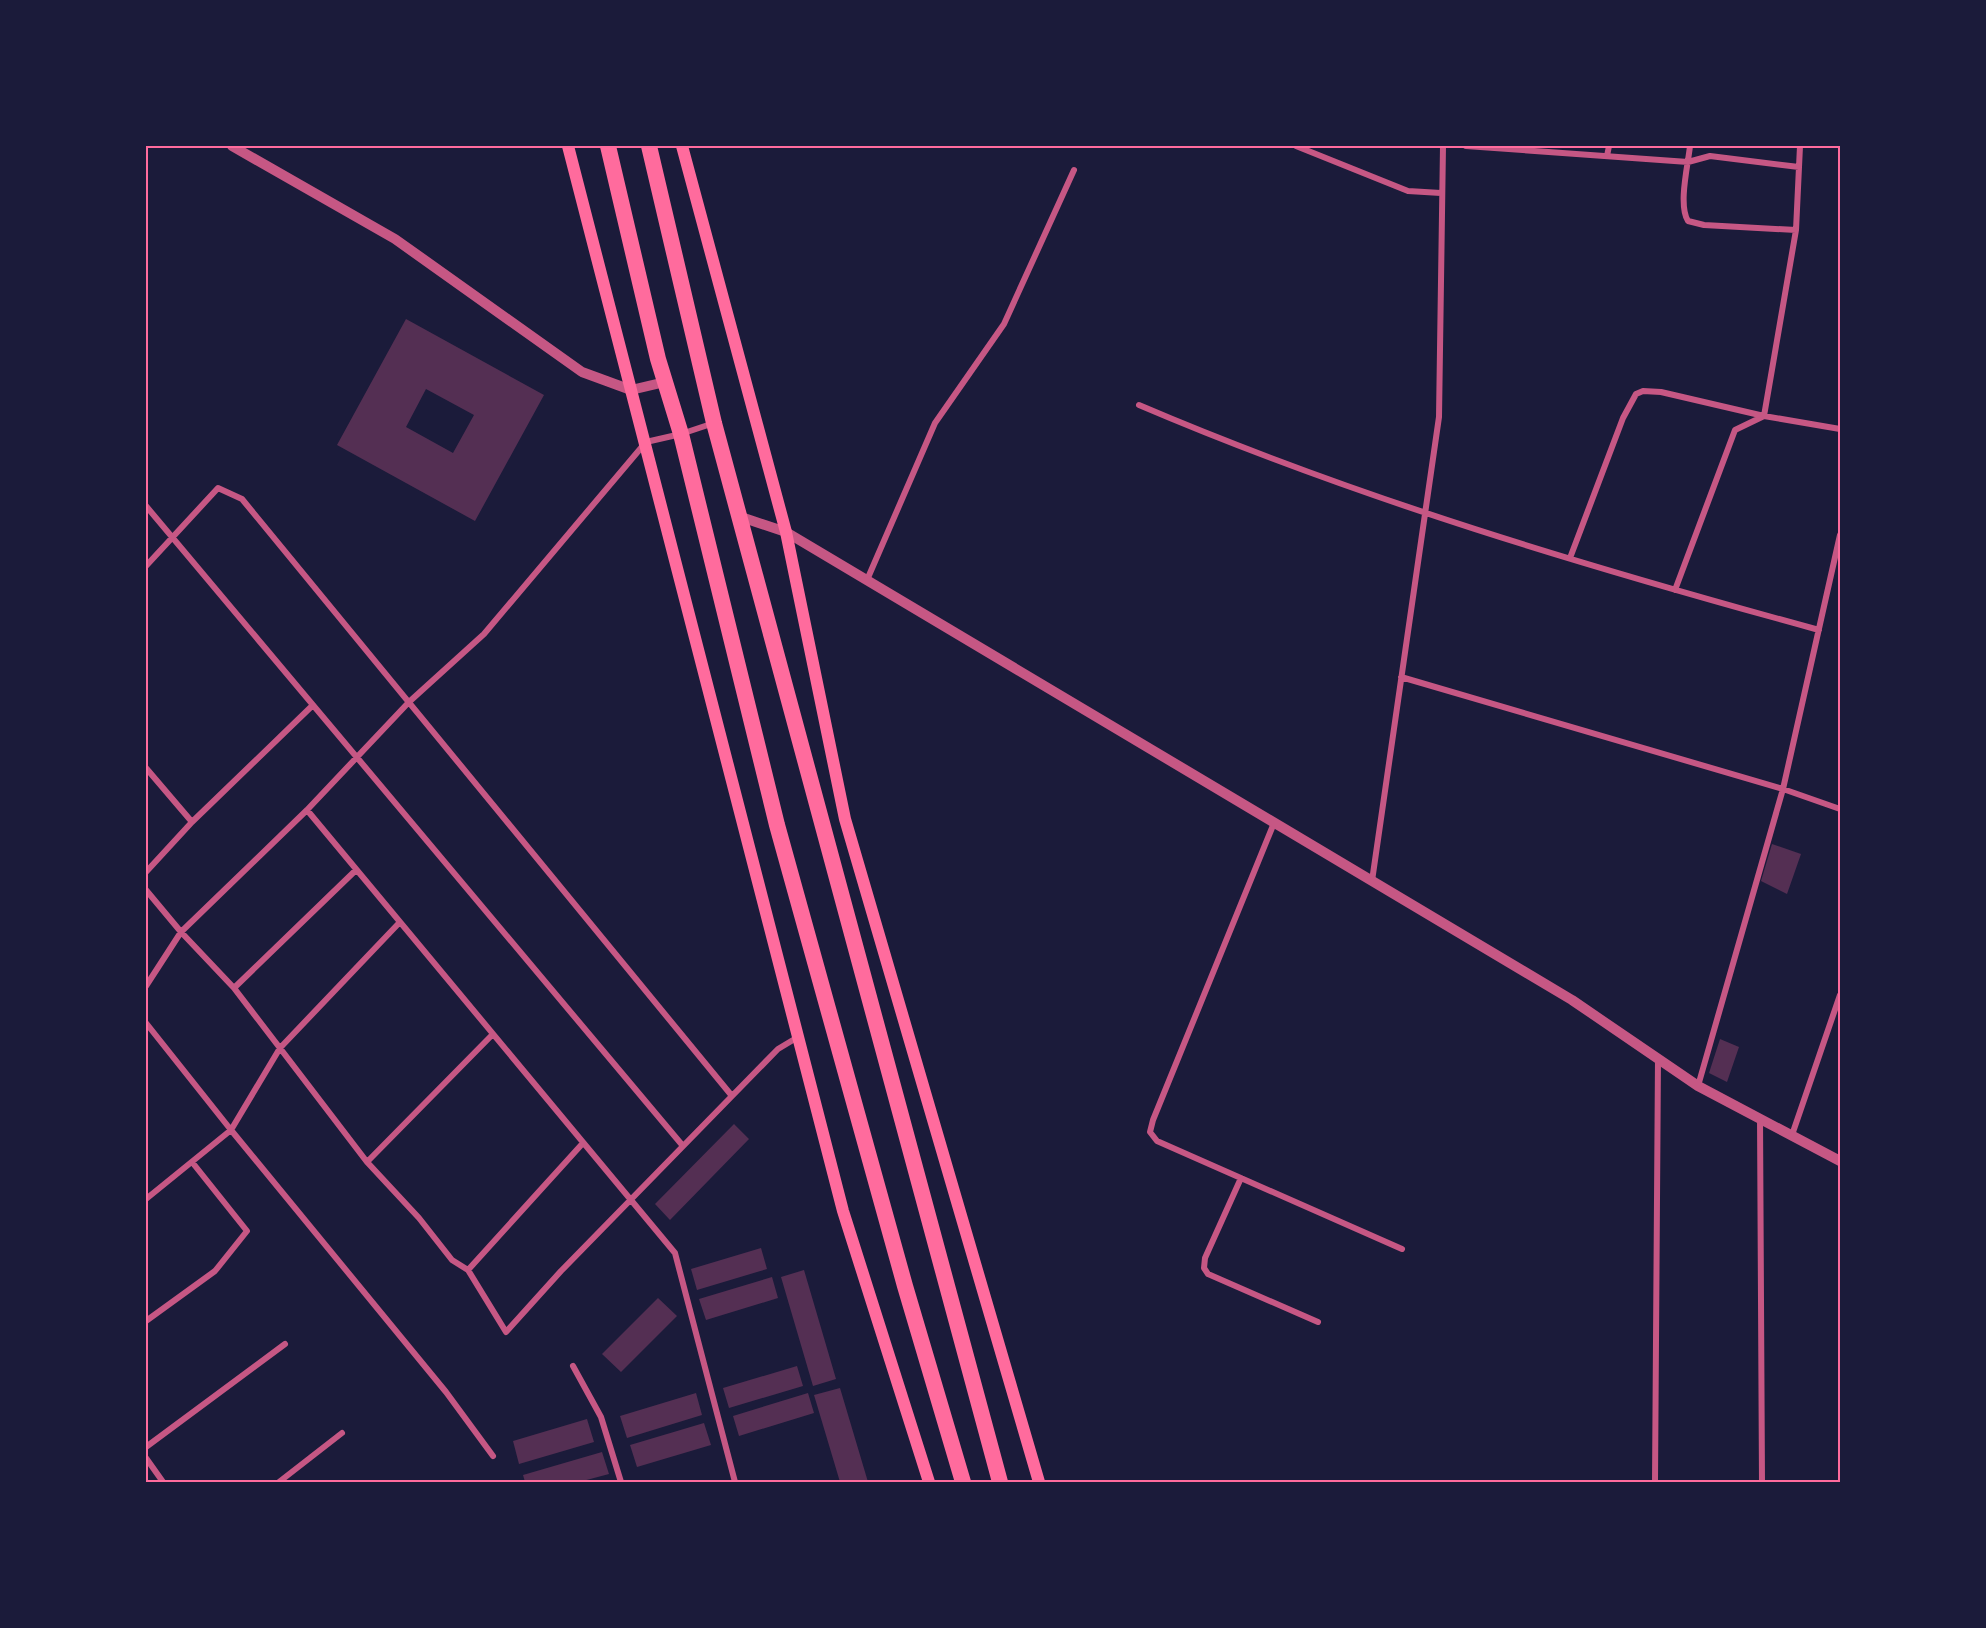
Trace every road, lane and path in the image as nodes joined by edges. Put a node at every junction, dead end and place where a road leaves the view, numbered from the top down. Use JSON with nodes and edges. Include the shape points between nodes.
{"nodes":[{"id":1,"x":232,"y":146,"type":"edge"},
{"id":2,"x":568,"y":146,"type":"edge"},
{"id":3,"x":608,"y":146,"type":"edge"},
{"id":4,"x":649,"y":146,"type":"edge"},
{"id":5,"x":682,"y":146,"type":"edge"},
{"id":6,"x":1296,"y":146,"type":"edge"},
{"id":7,"x":1443,"y":146,"type":"edge"},
{"id":8,"x":1467,"y":146,"type":"edge"},
{"id":9,"x":1609,"y":146,"type":"edge"},
{"id":10,"x":1690,"y":146,"type":"edge"},
{"id":11,"x":1800,"y":146,"type":"edge"},
{"id":12,"x":1607,"y":156,"type":"junction"},
{"id":13,"x":1688,"y":162,"type":"junction"},
{"id":14,"x":1799,"y":167,"type":"junction"},
{"id":15,"x":1074,"y":170,"type":"dead end"},
{"id":16,"x":1441,"y":193,"type":"junction"},
{"id":17,"x":1796,"y":230,"type":"junction"},
{"id":18,"x":665,"y":382,"type":"junction"},
{"id":19,"x":631,"y":390,"type":"junction"},
{"id":20,"x":1139,"y":405,"type":"dead end"},
{"id":21,"x":1764,"y":416,"type":"junction"},
{"id":22,"x":714,"y":423,"type":"junction"},
{"id":23,"x":1840,"y":429,"type":"edge"},
{"id":24,"x":681,"y":434,"type":"junction"},
{"id":25,"x":646,"y":442,"type":"junction"},
{"id":26,"x":146,"y":506,"type":"edge"},
{"id":27,"x":1425,"y":514,"type":"junction"},
{"id":28,"x":741,"y":517,"type":"junction"},
{"id":29,"x":786,"y":532,"type":"junction"},
{"id":30,"x":1840,"y":535,"type":"edge"},
{"id":31,"x":173,"y":538,"type":"junction"},
{"id":32,"x":1570,"y":558,"type":"junction"},
{"id":33,"x":1838,"y":561,"type":"edge"},
{"id":34,"x":146,"y":566,"type":"edge"},
{"id":35,"x":867,"y":580,"type":"junction"},
{"id":36,"x":1675,"y":590,"type":"junction"},
{"id":37,"x":1819,"y":630,"type":"junction"},
{"id":38,"x":1401,"y":677,"type":"junction"},
{"id":39,"x":409,"y":702,"type":"junction"},
{"id":40,"x":313,"y":705,"type":"junction"},
{"id":41,"x":356,"y":757,"type":"junction"},
{"id":42,"x":146,"y":768,"type":"edge"},
{"id":43,"x":1783,"y":789,"type":"junction"},
{"id":44,"x":1840,"y":808,"type":"edge"},
{"id":45,"x":307,"y":810,"type":"junction"},
{"id":46,"x":192,"y":822,"type":"junction"},
{"id":47,"x":1274,"y":823,"type":"junction"},
{"id":48,"x":356,"y":870,"type":"junction"},
{"id":49,"x":146,"y":872,"type":"edge"},
{"id":50,"x":1372,"y":881,"type":"junction"},
{"id":51,"x":146,"y":890,"type":"edge"},
{"id":52,"x":400,"y":922,"type":"junction"},
{"id":53,"x":181,"y":932,"type":"junction"},
{"id":54,"x":146,"y":987,"type":"edge"},
{"id":55,"x":234,"y":988,"type":"junction"},
{"id":56,"x":1840,"y":995,"type":"edge"},
{"id":57,"x":146,"y":1023,"type":"edge"},
{"id":58,"x":493,"y":1034,"type":"junction"},
{"id":59,"x":798,"y":1037,"type":"junction"},
{"id":60,"x":280,"y":1048,"type":"junction"},
{"id":61,"x":1658,"y":1058,"type":"junction"},
{"id":62,"x":1698,"y":1086,"type":"junction"},
{"id":63,"x":732,"y":1096,"type":"junction"},
{"id":64,"x":1760,"y":1118,"type":"junction"},
{"id":65,"x":231,"y":1130,"type":"junction"},
{"id":66,"x":1792,"y":1136,"type":"junction"},
{"id":67,"x":583,"y":1143,"type":"junction"},
{"id":68,"x":683,"y":1146,"type":"junction"},
{"id":69,"x":1840,"y":1161,"type":"edge"},
{"id":70,"x":192,"y":1162,"type":"junction"},
{"id":71,"x":368,"y":1162,"type":"junction"},
{"id":72,"x":1241,"y":1178,"type":"junction"},
{"id":73,"x":146,"y":1199,"type":"edge"},
{"id":74,"x":630,"y":1200,"type":"junction"},
{"id":75,"x":1402,"y":1249,"type":"dead end"},
{"id":76,"x":468,"y":1270,"type":"junction"},
{"id":77,"x":146,"y":1321,"type":"edge"},
{"id":78,"x":1318,"y":1322,"type":"dead end"},
{"id":79,"x":285,"y":1344,"type":"dead end"},
{"id":80,"x":573,"y":1366,"type":"dead end"},
{"id":81,"x":342,"y":1434,"type":"dead end"},
{"id":82,"x":146,"y":1447,"type":"edge"},
{"id":83,"x":493,"y":1456,"type":"dead end"},
{"id":84,"x":146,"y":1458,"type":"edge"},
{"id":85,"x":163,"y":1482,"type":"edge"},
{"id":86,"x":279,"y":1482,"type":"edge"},
{"id":87,"x":621,"y":1482,"type":"edge"},
{"id":88,"x":735,"y":1482,"type":"edge"},
{"id":89,"x":929,"y":1482,"type":"edge"},
{"id":90,"x":963,"y":1482,"type":"edge"},
{"id":91,"x":1000,"y":1482,"type":"edge"},
{"id":92,"x":1039,"y":1482,"type":"edge"},
{"id":93,"x":1655,"y":1482,"type":"edge"},
{"id":94,"x":1762,"y":1482,"type":"edge"}],
"edges":[{"from":1,"to":19,"type":"street","via":[[395,239],[582,372]]},
{"from":2,"to":19,"type":"main road"},
{"from":3,"to":18,"type":"highway"},
{"from":4,"to":22,"type":"highway"},
{"from":5,"to":29,"type":"main road"},
{"from":6,"to":16,"type":"street","via":[[1408,190]]},
{"from":7,"to":16,"type":"street"},
{"from":8,"to":12,"type":"street"},
{"from":9,"to":12,"type":"street"},
{"from":10,"to":13,"type":"street"},
{"from":11,"to":14,"type":"street"},
{"from":12,"to":13,"type":"street"},
{"from":13,"to":14,"type":"street","via":[[1710,156]]},
{"from":13,"to":17,"type":"street","via":[[1683,205],[1688,221]]},
{"from":14,"to":17,"type":"street"},
{"from":15,"to":35,"type":"street","via":[[1004,324],[935,423]]},
{"from":16,"to":27,"type":"street","via":[[1439,417]]},
{"from":17,"to":21,"type":"street"},
{"from":18,"to":19,"type":"street"},
{"from":18,"to":24,"type":"highway"},
{"from":19,"to":25,"type":"main road"},
{"from":20,"to":27,"type":"street","via":[[1218,439]]},
{"from":21,"to":23,"type":"street"},
{"from":21,"to":32,"type":"street","via":[[1661,392],[1636,394],[1623,418]]},
{"from":21,"to":36,"type":"street","via":[[1735,430]]},
{"from":22,"to":24,"type":"street"},
{"from":22,"to":28,"type":"highway"},
{"from":24,"to":25,"type":"street"},
{"from":24,"to":90,"type":"highway","via":[[777,825]]},
{"from":25,"to":39,"type":"street","via":[[484,634]]},
{"from":25,"to":59,"type":"main road"},
{"from":26,"to":31,"type":"street"},
{"from":27,"to":32,"type":"street"},
{"from":27,"to":38,"type":"street"},
{"from":28,"to":29,"type":"street"},
{"from":28,"to":91,"type":"highway"},
{"from":29,"to":35,"type":"street"},
{"from":29,"to":92,"type":"main road","via":[[846,819]]},
{"from":30,"to":33,"type":"street"},
{"from":31,"to":34,"type":"street"},
{"from":31,"to":39,"type":"street","via":[[218,488],[242,499]]},
{"from":31,"to":40,"type":"street"},
{"from":32,"to":36,"type":"street"},
{"from":33,"to":37,"type":"street"},
{"from":35,"to":47,"type":"street"},
{"from":36,"to":37,"type":"street"},
{"from":37,"to":43,"type":"street"},
{"from":38,"to":43,"type":"street"},
{"from":38,"to":50,"type":"street"},
{"from":39,"to":41,"type":"street"},
{"from":39,"to":63,"type":"street"},
{"from":40,"to":41,"type":"street"},
{"from":40,"to":46,"type":"street"},
{"from":41,"to":45,"type":"street"},
{"from":41,"to":68,"type":"street"},
{"from":42,"to":46,"type":"street"},
{"from":43,"to":44,"type":"street"},
{"from":43,"to":62,"type":"street"},
{"from":45,"to":48,"type":"street"},
{"from":45,"to":53,"type":"street"},
{"from":46,"to":49,"type":"street"},
{"from":47,"to":50,"type":"street"},
{"from":47,"to":72,"type":"street","via":[[1150,1132],[1158,1141]]},
{"from":48,"to":52,"type":"street"},
{"from":48,"to":55,"type":"street"},
{"from":50,"to":61,"type":"street","via":[[1572,1000]]},
{"from":51,"to":53,"type":"street"},
{"from":52,"to":58,"type":"street"},
{"from":52,"to":60,"type":"street"},
{"from":53,"to":54,"type":"street"},
{"from":53,"to":55,"type":"street"},
{"from":55,"to":60,"type":"street"},
{"from":56,"to":66,"type":"street"},
{"from":57,"to":65,"type":"street"},
{"from":58,"to":67,"type":"street"},
{"from":58,"to":71,"type":"street"},
{"from":59,"to":63,"type":"street","via":[[778,1049]]},
{"from":59,"to":89,"type":"main road","via":[[843,1211]]},
{"from":60,"to":65,"type":"street"},
{"from":60,"to":71,"type":"street"},
{"from":61,"to":62,"type":"street"},
{"from":61,"to":93,"type":"street"},
{"from":62,"to":64,"type":"street"},
{"from":63,"to":68,"type":"street"},
{"from":64,"to":66,"type":"street"},
{"from":64,"to":94,"type":"street"},
{"from":65,"to":70,"type":"street"},
{"from":65,"to":83,"type":"street","via":[[446,1392]]},
{"from":66,"to":69,"type":"street"},
{"from":67,"to":74,"type":"street"},
{"from":67,"to":76,"type":"street"},
{"from":68,"to":74,"type":"street"},
{"from":70,"to":73,"type":"street"},
{"from":70,"to":77,"type":"street","via":[[247,1231],[215,1271]]},
{"from":71,"to":76,"type":"street","via":[[452,1260]]},
{"from":72,"to":75,"type":"street"},
{"from":72,"to":78,"type":"street","via":[[1204,1268],[1208,1274]]},
{"from":74,"to":76,"type":"street","via":[[506,1332]]},
{"from":74,"to":88,"type":"street","via":[[675,1253]]},
{"from":79,"to":82,"type":"street"},
{"from":80,"to":87,"type":"street","via":[[601,1417]]},
{"from":81,"to":86,"type":"street"},
{"from":84,"to":85,"type":"street"}]}
